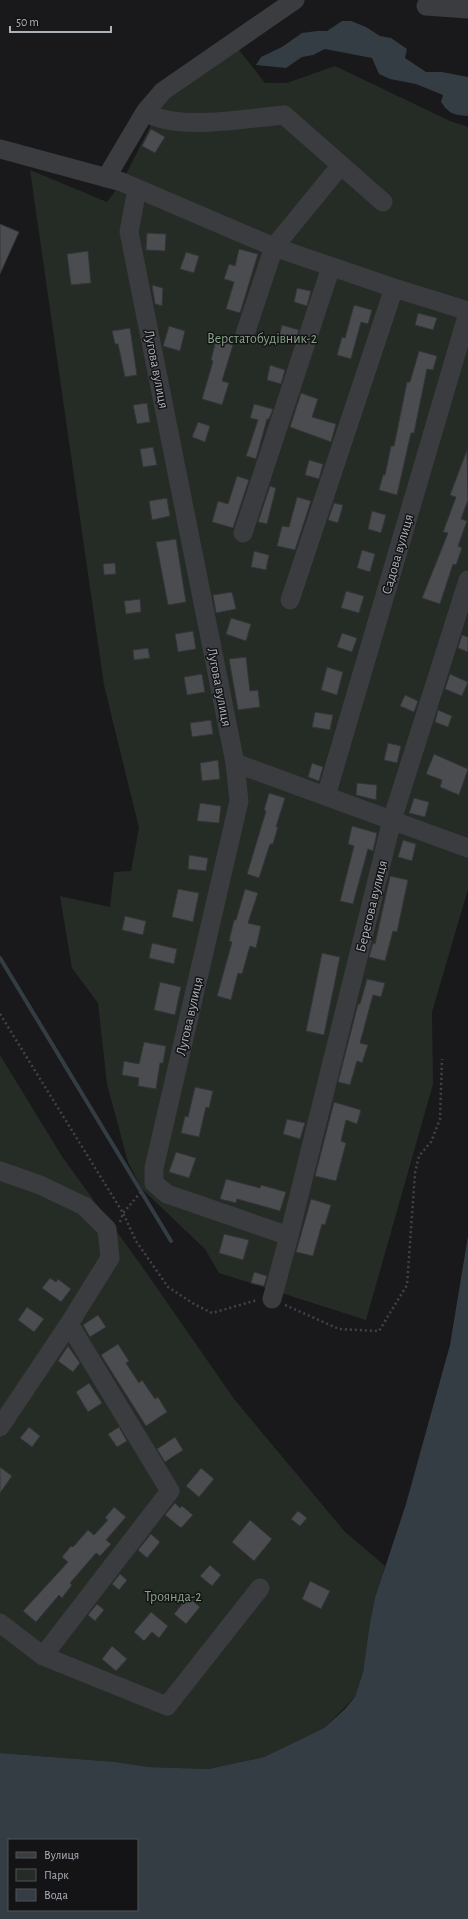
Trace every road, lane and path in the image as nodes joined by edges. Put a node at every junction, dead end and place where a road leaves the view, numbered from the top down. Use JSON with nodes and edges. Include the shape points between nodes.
{"nodes":[{"id":1,"x":295,"y":0,"type":"edge"},
{"id":2,"x":426,"y":6,"type":"dead end"},
{"id":3,"x":468,"y":9,"type":"edge"},
{"id":4,"x":145,"y":112,"type":"junction"},
{"id":5,"x":0,"y":149,"type":"edge"},
{"id":6,"x":341,"y":165,"type":"junction"},
{"id":7,"x":106,"y":178,"type":"junction"},
{"id":8,"x":137,"y":189,"type":"junction"},
{"id":9,"x":383,"y":202,"type":"dead end"},
{"id":10,"x":274,"y":247,"type":"junction"},
{"id":11,"x":332,"y":267,"type":"junction"},
{"id":12,"x":394,"y":288,"type":"junction"},
{"id":13,"x":468,"y":312,"type":"edge"},
{"id":14,"x":245,"y":334,"type":"dead end"},
{"id":15,"x":243,"y":533,"type":"dead end"},
{"id":16,"x":468,"y":580,"type":"edge"},
{"id":17,"x":290,"y":600,"type":"dead end"},
{"id":18,"x":235,"y":763,"type":"junction"},
{"id":19,"x":326,"y":796,"type":"junction"},
{"id":20,"x":392,"y":820,"type":"junction"},
{"id":21,"x":468,"y":848,"type":"edge"},
{"id":22,"x":0,"y":1172,"type":"edge"},
{"id":23,"x":154,"y":1183,"type":"junction"},
{"id":24,"x":123,"y":1213,"type":"dead end"},
{"id":25,"x":289,"y":1236,"type":"junction"},
{"id":26,"x":272,"y":1300,"type":"dead end"},
{"id":27,"x":69,"y":1324,"type":"junction"},
{"id":28,"x":0,"y":1427,"type":"edge"},
{"id":29,"x":260,"y":1588,"type":"dead end"},
{"id":30,"x":0,"y":1623,"type":"edge"},
{"id":31,"x":42,"y":1656,"type":"junction"}],
"edges":[{"from":1,"to":4,"type":"street","via":[[163,90]]},
{"from":2,"to":3,"type":"street"},
{"from":4,"to":6,"type":"street","via":[[155,118],[188,123],[284,115]]},
{"from":4,"to":7,"type":"street"},
{"from":5,"to":7,"type":"street"},
{"from":6,"to":9,"type":"street"},
{"from":6,"to":10,"type":"street"},
{"from":7,"to":8,"type":"street"},
{"from":8,"to":10,"type":"street"},
{"from":8,"to":18,"type":"street","name":"Лугова вулиця","via":[[129,232]]},
{"from":10,"to":11,"type":"street"},
{"from":10,"to":14,"type":"street"},
{"from":11,"to":12,"type":"street"},
{"from":11,"to":15,"type":"street"},
{"from":12,"to":13,"type":"street"},
{"from":12,"to":17,"type":"street"},
{"from":13,"to":19,"type":"street","name":"Садова вулиця"},
{"from":16,"to":20,"type":"street","name":"Берегова вулиця"},
{"from":18,"to":19,"type":"street"},
{"from":18,"to":23,"type":"street","name":"Лугова вулиця","via":[[239,801],[154,1168]]},
{"from":19,"to":20,"type":"street"},
{"from":20,"to":21,"type":"street"},
{"from":20,"to":25,"type":"street","name":"Берегова вулиця"},
{"from":22,"to":27,"type":"street","via":[[40,1185],[84,1206],[107,1229],[110,1258]]},
{"from":23,"to":24,"type":"path","via":[[142,1189]]},
{"from":23,"to":25,"type":"street","via":[[167,1194]]},
{"from":25,"to":26,"type":"street","name":"Берегова вулиця"},
{"from":27,"to":28,"type":"street"},
{"from":27,"to":31,"type":"street","via":[[170,1491]]},
{"from":29,"to":31,"type":"street","via":[[167,1706]]},
{"from":30,"to":31,"type":"street"}]}
